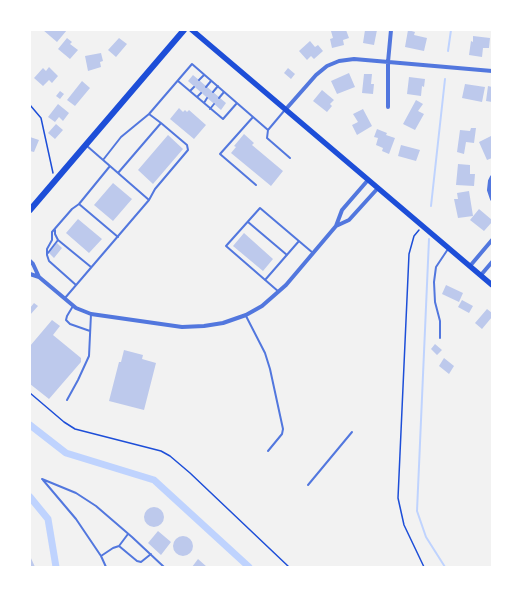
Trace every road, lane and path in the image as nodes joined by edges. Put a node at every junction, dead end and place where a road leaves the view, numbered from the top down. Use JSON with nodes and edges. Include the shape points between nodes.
{"nodes":[{"id":1,"x":184,"y":30,"type":"edge"},
{"id":2,"x":192,"y":30,"type":"edge"},
{"id":3,"x":391,"y":30,"type":"edge"},
{"id":4,"x":388,"y":62,"type":"junction"},
{"id":5,"x":492,"y":72,"type":"edge"},
{"id":6,"x":204,"y":74,"type":"junction"},
{"id":7,"x":199,"y":80,"type":"dead end"},
{"id":8,"x":178,"y":81,"type":"junction"},
{"id":9,"x":211,"y":81,"type":"junction"},
{"id":10,"x":218,"y":86,"type":"junction"},
{"id":11,"x":194,"y":87,"type":"dead end"},
{"id":12,"x":206,"y":87,"type":"dead end"},
{"id":13,"x":190,"y":91,"type":"junction"},
{"id":14,"x":213,"y":92,"type":"dead end"},
{"id":15,"x":224,"y":92,"type":"junction"},
{"id":16,"x":201,"y":93,"type":"dead end"},
{"id":17,"x":197,"y":97,"type":"junction"},
{"id":18,"x":207,"y":98,"type":"dead end"},
{"id":19,"x":219,"y":98,"type":"dead end"},
{"id":20,"x":204,"y":103,"type":"junction"},
{"id":21,"x":237,"y":103,"type":"junction"},
{"id":22,"x":214,"y":104,"type":"dead end"},
{"id":23,"x":30,"y":105,"type":"edge"},
{"id":24,"x":388,"y":107,"type":"dead end"},
{"id":25,"x":210,"y":109,"type":"junction"},
{"id":26,"x":286,"y":109,"type":"junction"},
{"id":27,"x":150,"y":114,"type":"junction"},
{"id":28,"x":253,"y":117,"type":"junction"},
{"id":29,"x":161,"y":123,"type":"junction"},
{"id":30,"x":268,"y":130,"type":"junction"},
{"id":31,"x":86,"y":145,"type":"junction"},
{"id":32,"x":290,"y":158,"type":"dead end"},
{"id":33,"x":103,"y":160,"type":"junction"},
{"id":34,"x":110,"y":166,"type":"junction"},
{"id":35,"x":118,"y":173,"type":"junction"},
{"id":36,"x":492,"y":177,"type":"edge"},
{"id":37,"x":56,"y":179,"type":"junction"},
{"id":38,"x":368,"y":180,"type":"junction"},
{"id":39,"x":256,"y":185,"type":"dead end"},
{"id":40,"x":378,"y":188,"type":"junction"},
{"id":41,"x":492,"y":199,"type":"edge"},
{"id":42,"x":149,"y":200,"type":"junction"},
{"id":43,"x":79,"y":204,"type":"junction"},
{"id":44,"x":30,"y":210,"type":"edge"},
{"id":45,"x":248,"y":221,"type":"junction"},
{"id":46,"x":336,"y":226,"type":"junction"},
{"id":47,"x":423,"y":226,"type":"junction"},
{"id":48,"x":55,"y":229,"type":"junction"},
{"id":49,"x":118,"y":237,"type":"junction"},
{"id":50,"x":58,"y":240,"type":"junction"},
{"id":51,"x":492,"y":240,"type":"edge"},
{"id":52,"x":299,"y":241,"type":"junction"},
{"id":53,"x":449,"y":248,"type":"junction"},
{"id":54,"x":313,"y":252,"type":"junction"},
{"id":55,"x":47,"y":255,"type":"junction"},
{"id":56,"x":287,"y":255,"type":"junction"},
{"id":57,"x":30,"y":261,"type":"edge"},
{"id":58,"x":492,"y":262,"type":"edge"},
{"id":59,"x":470,"y":266,"type":"junction"},
{"id":60,"x":91,"y":267,"type":"junction"},
{"id":61,"x":30,"y":274,"type":"edge"},
{"id":62,"x":481,"y":275,"type":"junction"},
{"id":63,"x":39,"y":277,"type":"junction"},
{"id":64,"x":265,"y":280,"type":"junction"},
{"id":65,"x":76,"y":285,"type":"junction"},
{"id":66,"x":492,"y":285,"type":"edge"},
{"id":67,"x":279,"y":292,"type":"junction"},
{"id":68,"x":64,"y":299,"type":"junction"},
{"id":69,"x":73,"y":306,"type":"junction"},
{"id":70,"x":91,"y":314,"type":"junction"},
{"id":71,"x":246,"y":315,"type":"junction"},
{"id":72,"x":90,"y":331,"type":"junction"},
{"id":73,"x":440,"y":338,"type":"dead end"},
{"id":74,"x":30,"y":393,"type":"edge"},
{"id":75,"x":67,"y":400,"type":"dead end"},
{"id":76,"x":352,"y":432,"type":"dead end"},
{"id":77,"x":268,"y":451,"type":"dead end"},
{"id":78,"x":308,"y":485,"type":"dead end"},
{"id":79,"x":129,"y":534,"type":"junction"},
{"id":80,"x":119,"y":546,"type":"junction"},
{"id":81,"x":151,"y":554,"type":"junction"},
{"id":82,"x":101,"y":556,"type":"junction"},
{"id":83,"x":106,"y":567,"type":"edge"},
{"id":84,"x":164,"y":567,"type":"edge"},
{"id":85,"x":289,"y":567,"type":"edge"},
{"id":86,"x":424,"y":567,"type":"edge"}],
"edges":[{"from":1,"to":31,"type":"main road"},
{"from":2,"to":26,"type":"main road"},
{"from":3,"to":4,"type":"street"},
{"from":4,"to":5,"type":"street"},
{"from":4,"to":24,"type":"street"},
{"from":4,"to":26,"type":"street","via":[[354,59],[327,66]]},
{"from":6,"to":7,"type":"lane"},
{"from":6,"to":8,"type":"lane","via":[[192,64]]},
{"from":6,"to":9,"type":"lane"},
{"from":8,"to":13,"type":"lane"},
{"from":8,"to":27,"type":"lane"},
{"from":9,"to":10,"type":"lane"},
{"from":9,"to":12,"type":"lane"},
{"from":10,"to":14,"type":"lane"},
{"from":10,"to":15,"type":"lane"},
{"from":11,"to":13,"type":"lane"},
{"from":13,"to":17,"type":"lane"},
{"from":15,"to":19,"type":"lane"},
{"from":15,"to":21,"type":"lane"},
{"from":16,"to":17,"type":"lane"},
{"from":17,"to":20,"type":"lane"},
{"from":18,"to":20,"type":"lane"},
{"from":20,"to":25,"type":"lane"},
{"from":21,"to":25,"type":"lane","via":[[223,119]]},
{"from":21,"to":28,"type":"lane"},
{"from":22,"to":25,"type":"lane"},
{"from":23,"to":37,"type":"path","via":[[42,118]]},
{"from":26,"to":30,"type":"lane"},
{"from":26,"to":38,"type":"main road"},
{"from":27,"to":29,"type":"lane"},
{"from":27,"to":33,"type":"lane","via":[[121,137]]},
{"from":28,"to":30,"type":"lane"},
{"from":28,"to":39,"type":"lane","via":[[220,154]]},
{"from":29,"to":35,"type":"lane"},
{"from":29,"to":42,"type":"lane","via":[[187,145],[188,150],[155,189]]},
{"from":30,"to":32,"type":"lane","via":[[266,138]]},
{"from":31,"to":33,"type":"lane"},
{"from":31,"to":37,"type":"main road"},
{"from":33,"to":34,"type":"lane"},
{"from":34,"to":35,"type":"lane"},
{"from":34,"to":43,"type":"lane"},
{"from":35,"to":42,"type":"lane"},
{"from":36,"to":41,"type":"street","via":[[489,190]]},
{"from":37,"to":44,"type":"main road"},
{"from":38,"to":40,"type":"main road"},
{"from":38,"to":46,"type":"street","via":[[342,210]]},
{"from":40,"to":46,"type":"street","via":[[349,220]]},
{"from":40,"to":47,"type":"main road"},
{"from":42,"to":49,"type":"lane"},
{"from":43,"to":48,"type":"lane"},
{"from":43,"to":49,"type":"lane"},
{"from":45,"to":52,"type":"lane","via":[[260,208]]},
{"from":45,"to":56,"type":"lane"},
{"from":45,"to":64,"type":"lane","via":[[226,246]]},
{"from":46,"to":54,"type":"street"},
{"from":47,"to":53,"type":"main road"},
{"from":47,"to":86,"type":"path","via":[[414,236],[409,254],[398,498],[404,525]]},
{"from":48,"to":50,"type":"lane"},
{"from":48,"to":55,"type":"lane"},
{"from":49,"to":60,"type":"lane"},
{"from":50,"to":55,"type":"lane"},
{"from":50,"to":60,"type":"lane"},
{"from":51,"to":59,"type":"street"},
{"from":52,"to":54,"type":"lane"},
{"from":52,"to":56,"type":"lane"},
{"from":53,"to":59,"type":"main road"},
{"from":53,"to":73,"type":"lane","via":[[436,267],[434,282]]},
{"from":54,"to":67,"type":"street"},
{"from":55,"to":65,"type":"lane","via":[[49,261]]},
{"from":56,"to":64,"type":"lane"},
{"from":57,"to":63,"type":"street"},
{"from":58,"to":62,"type":"street"},
{"from":59,"to":62,"type":"main road"},
{"from":60,"to":65,"type":"lane"},
{"from":61,"to":63,"type":"street"},
{"from":62,"to":66,"type":"main road"},
{"from":63,"to":68,"type":"street"},
{"from":64,"to":67,"type":"lane"},
{"from":65,"to":68,"type":"lane"},
{"from":67,"to":71,"type":"street"},
{"from":68,"to":69,"type":"street"},
{"from":69,"to":70,"type":"street"},
{"from":69,"to":72,"type":"lane","via":[[66,320]]},
{"from":70,"to":71,"type":"street","via":[[182,327],[223,323]]},
{"from":70,"to":72,"type":"lane"},
{"from":71,"to":77,"type":"lane","via":[[265,353],[283,429],[280,438]]},
{"from":72,"to":75,"type":"lane","via":[[89,356]]},
{"from":74,"to":85,"type":"path","via":[[75,429],[170,456]]},
{"from":76,"to":78,"type":"lane"},
{"from":79,"to":80,"type":"lane"},
{"from":79,"to":81,"type":"lane"},
{"from":79,"to":82,"type":"lane","via":[[76,493],[42,479],[76,520]]},
{"from":80,"to":81,"type":"lane","via":[[141,562]]},
{"from":80,"to":82,"type":"lane"},
{"from":81,"to":84,"type":"lane"},
{"from":82,"to":83,"type":"lane"}]}
